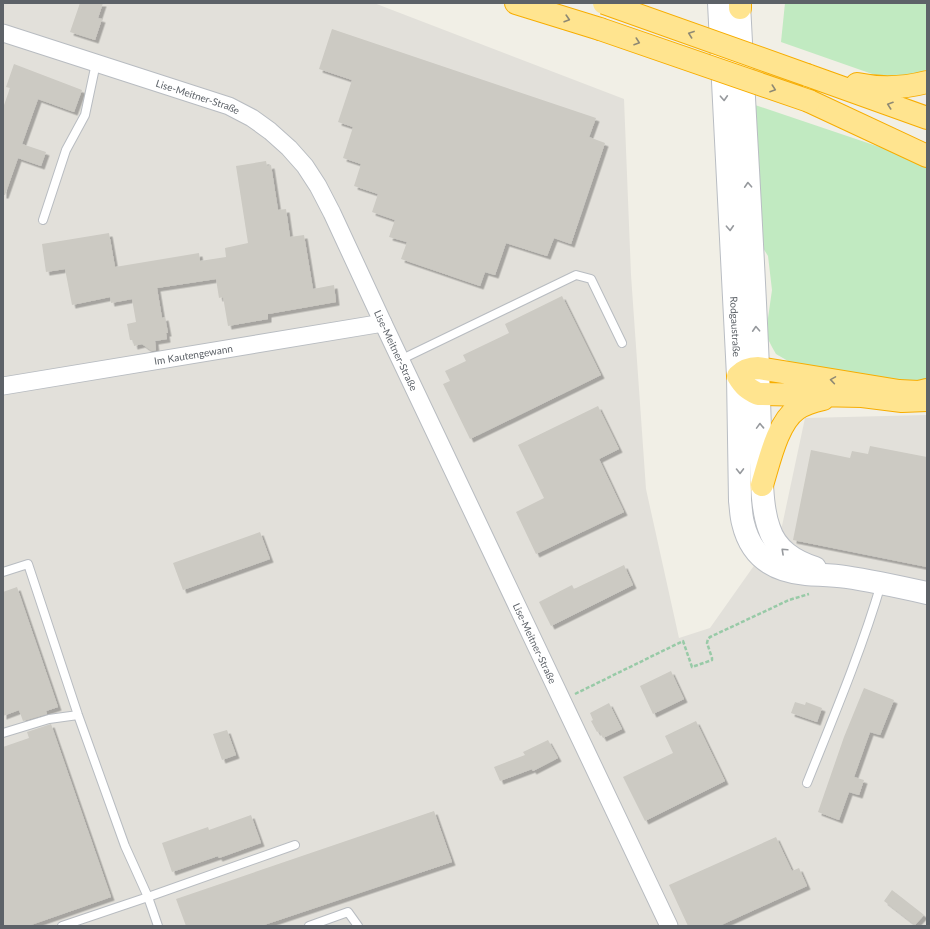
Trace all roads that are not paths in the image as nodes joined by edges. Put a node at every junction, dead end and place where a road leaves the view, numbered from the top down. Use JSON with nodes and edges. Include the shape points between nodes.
{"nodes":[{"id":1,"x":516,"y":3,"type":"edge"},
{"id":2,"x":604,"y":3,"type":"edge"},
{"id":3,"x":735,"y":4,"type":"edge"},
{"id":4,"x":3,"y":33,"type":"edge"},
{"id":5,"x":96,"y":63,"type":"junction"},
{"id":6,"x":807,"y":75,"type":"junction"},
{"id":7,"x":927,"y":82,"type":"edge"},
{"id":8,"x":809,"y":101,"type":"junction"},
{"id":9,"x":927,"y":118,"type":"edge"},
{"id":10,"x":927,"y":143,"type":"edge"},
{"id":11,"x":927,"y":156,"type":"edge"},
{"id":12,"x":43,"y":220,"type":"dead end"},
{"id":13,"x":383,"y":323,"type":"junction"},
{"id":14,"x":622,"y":343,"type":"dead end"},
{"id":15,"x":400,"y":360,"type":"junction"},
{"id":16,"x":758,"y":368,"type":"junction"},
{"id":17,"x":738,"y":376,"type":"junction"},
{"id":18,"x":3,"y":386,"type":"edge"},
{"id":19,"x":927,"y":390,"type":"edge"},
{"id":20,"x":758,"y":394,"type":"junction"},
{"id":21,"x":840,"y":396,"type":"junction"},
{"id":22,"x":927,"y":400,"type":"edge"},
{"id":23,"x":762,"y":485,"type":"junction"},
{"id":24,"x":3,"y":572,"type":"edge"},
{"id":25,"x":845,"y":577,"type":"junction"},
{"id":26,"x":881,"y":584,"type":"junction"},
{"id":27,"x":927,"y":593,"type":"edge"},
{"id":28,"x":78,"y":715,"type":"junction"},
{"id":29,"x":3,"y":732,"type":"edge"},
{"id":30,"x":807,"y":783,"type":"dead end"},
{"id":31,"x":295,"y":845,"type":"dead end"},
{"id":32,"x":148,"y":897,"type":"junction"},
{"id":33,"x":62,"y":926,"type":"edge"},
{"id":34,"x":158,"y":926,"type":"edge"},
{"id":35,"x":309,"y":926,"type":"edge"},
{"id":36,"x":358,"y":926,"type":"edge"},
{"id":37,"x":669,"y":926,"type":"edge"}],
"edges":[{"from":1,"to":8,"type":"highway","one_way":true,"bridge":true},
{"from":6,"to":2,"type":"highway","one_way":true,"bridge":true},
{"from":16,"to":3,"type":"main road","name":"Rodgaustraße","one_way":true},
{"from":3,"to":17,"type":"main road","name":"Rodgaustraße","one_way":true},
{"from":4,"to":5,"type":"street","name":"Lise-Meitner-Straße"},
{"from":5,"to":12,"type":"lane","via":[[85,115],[66,150]]},
{"from":5,"to":13,"type":"street","name":"Lise-Meitner-Straße","via":[[229,106],[252,118],[289,148],[318,186]]},
{"from":6,"to":7,"type":"highway","via":[[872,87],[917,85]]},
{"from":9,"to":6,"type":"highway","one_way":true},
{"from":8,"to":10,"type":"highway"},
{"from":8,"to":11,"type":"highway"},
{"from":13,"to":15,"type":"street","name":"Lise-Meitner-Straße"},
{"from":13,"to":18,"type":"street","name":"Im Kautengewann"},
{"from":14,"to":15,"type":"lane","via":[[591,279],[576,275]]},
{"from":15,"to":37,"type":"street","name":"Lise-Meitner-Straße"},
{"from":16,"to":17,"type":"highway","via":[[750,368]]},
{"from":19,"to":16,"type":"highway","one_way":true,"via":[[899,391]]},
{"from":16,"to":20,"type":"main road","name":"Rodgaustraße"},
{"from":17,"to":20,"type":"highway","via":[[744,386]]},
{"from":17,"to":25,"type":"main road","name":"Rodgaustraße","one_way":true,"via":[[740,502],[749,539],[759,555],[772,566],[805,574]]},
{"from":20,"to":21,"type":"highway"},
{"from":23,"to":20,"type":"main road","name":"Rodgaustraße","one_way":true},
{"from":21,"to":22,"type":"highway","via":[[902,401]]},
{"from":21,"to":23,"type":"highway","via":[[804,405],[787,419],[775,442]]},
{"from":25,"to":23,"type":"main road","name":"Rodgaustraße","one_way":true,"via":[[808,565],[781,550],[768,528]]},
{"from":24,"to":28,"type":"lane","via":[[28,564]]},
{"from":25,"to":26,"type":"main road","name":"Rodgaustraße"},
{"from":26,"to":27,"type":"main road","name":"Rodgaustraße"},
{"from":26,"to":30,"type":"lane","via":[[852,670]]},
{"from":28,"to":29,"type":"lane","via":[[49,718]]},
{"from":28,"to":32,"type":"lane","via":[[125,846]]},
{"from":31,"to":32,"type":"lane"},
{"from":32,"to":33,"type":"lane"},
{"from":32,"to":34,"type":"lane"},
{"from":35,"to":36,"type":"lane","via":[[348,912]]}]}
